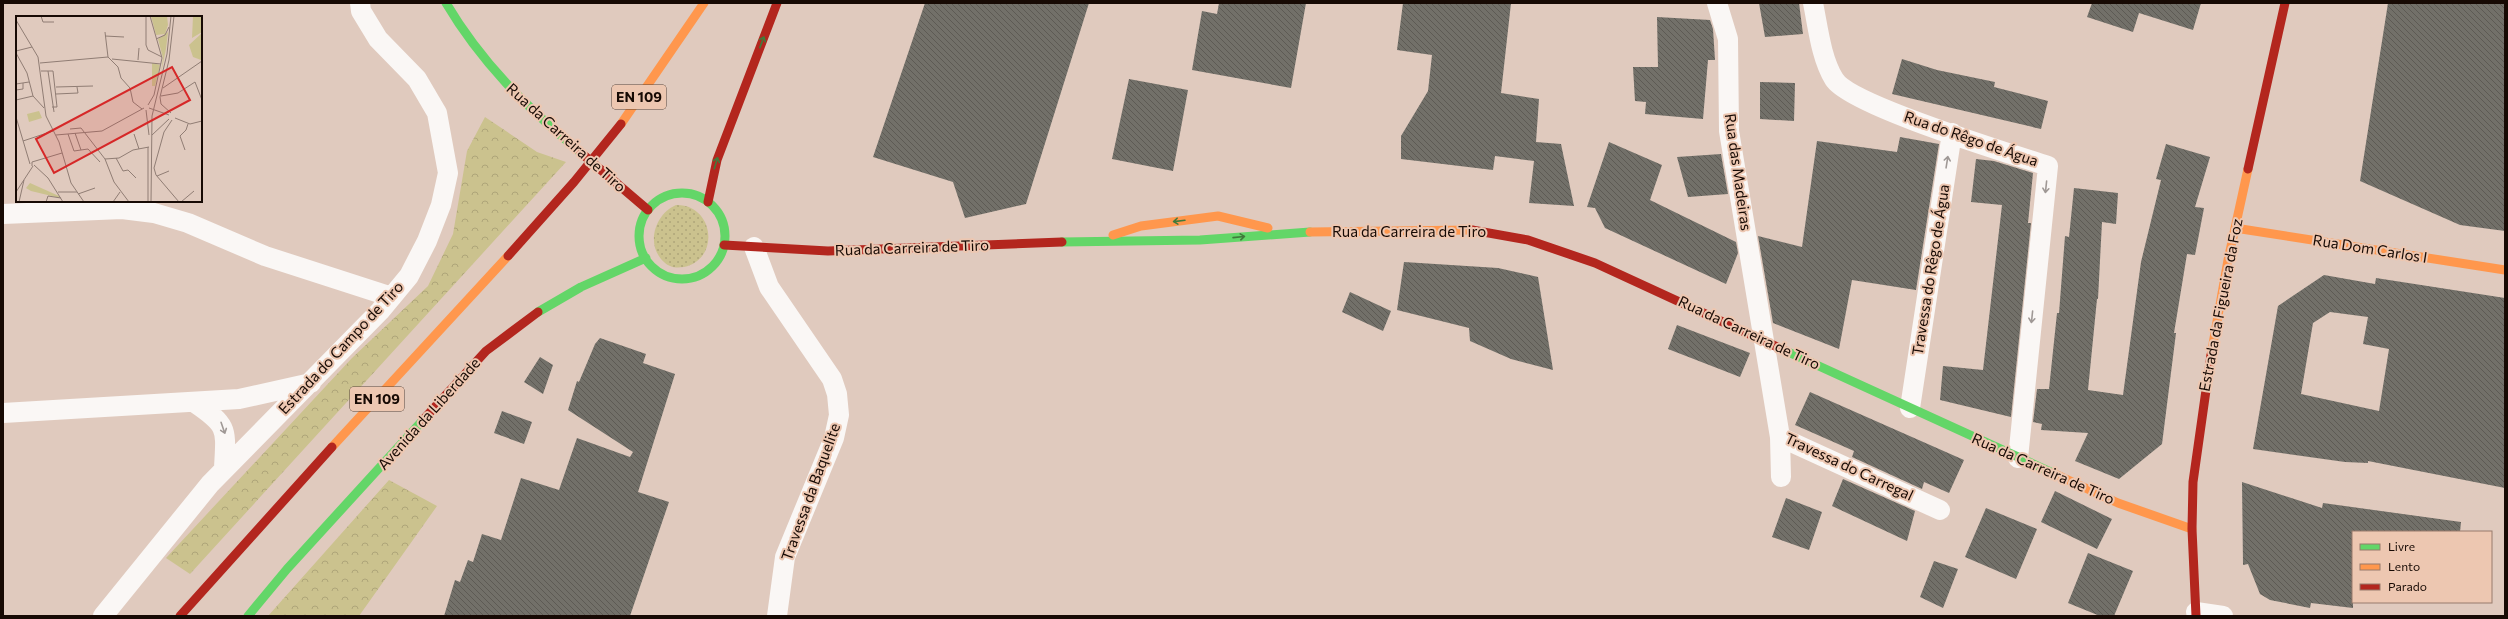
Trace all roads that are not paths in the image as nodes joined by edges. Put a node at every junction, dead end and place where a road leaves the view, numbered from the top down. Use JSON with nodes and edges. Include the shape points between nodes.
{"nodes":[{"id":1,"x":360,"y":3,"type":"edge"},
{"id":2,"x":446,"y":3,"type":"edge"},
{"id":3,"x":704,"y":3,"type":"edge"},
{"id":4,"x":777,"y":3,"type":"edge"},
{"id":5,"x":1718,"y":3,"type":"edge"},
{"id":6,"x":1813,"y":3,"type":"edge"},
{"id":7,"x":2285,"y":3,"type":"edge"},
{"id":8,"x":677,"y":26,"type":"dead end"},
{"id":9,"x":665,"y":61,"type":"junction"},
{"id":10,"x":1952,"y":133,"type":"junction"},
{"id":11,"x":708,"y":202,"type":"junction"},
{"id":12,"x":648,"y":210,"type":"junction"},
{"id":13,"x":3,"y":214,"type":"edge"},
{"id":14,"x":1218,"y":216,"type":"junction"},
{"id":15,"x":2235,"y":228,"type":"junction"},
{"id":16,"x":1284,"y":232,"type":"junction"},
{"id":17,"x":1200,"y":240,"type":"junction"},
{"id":18,"x":1100,"y":241,"type":"junction"},
{"id":19,"x":724,"y":245,"type":"junction"},
{"id":20,"x":754,"y":247,"type":"junction"},
{"id":21,"x":646,"y":258,"type":"junction"},
{"id":22,"x":2505,"y":270,"type":"edge"},
{"id":23,"x":392,"y":297,"type":"junction"},
{"id":24,"x":1764,"y":340,"type":"junction"},
{"id":25,"x":311,"y":383,"type":"junction"},
{"id":26,"x":195,"y":403,"type":"junction"},
{"id":27,"x":1910,"y":408,"type":"junction"},
{"id":28,"x":3,"y":413,"type":"edge"},
{"id":29,"x":1780,"y":437,"type":"junction"},
{"id":30,"x":2018,"y":458,"type":"junction"},
{"id":31,"x":224,"y":468,"type":"junction"},
{"id":32,"x":1781,"y":476,"type":"dead end"},
{"id":33,"x":1940,"y":510,"type":"dead end"},
{"id":34,"x":2192,"y":529,"type":"junction"},
{"id":35,"x":2196,"y":615,"type":"edge"},
{"id":36,"x":103,"y":616,"type":"edge"},
{"id":37,"x":180,"y":616,"type":"edge"},
{"id":38,"x":248,"y":616,"type":"edge"},
{"id":39,"x":776,"y":616,"type":"edge"},
{"id":40,"x":2223,"y":616,"type":"edge"}],
"edges":[{"from":1,"to":23,"type":"street","name":"Estrada do Campo de Tiro","via":[[361,12],[378,39],[417,79],[437,112],[448,173],[441,206],[427,241],[408,276]]},
{"from":2,"to":12,"type":"main road","name":"Rua da Carreira de Tiro","via":[[475,50],[510,89],[539,118]]},
{"from":3,"to":9,"type":"main road","number":"EN 109"},
{"from":11,"to":4,"type":"main road","one_way":true,"via":[[717,160]]},
{"from":5,"to":24,"type":"street","name":"Rua das Madeiras","via":[[1728,39],[1729,131]]},
{"from":6,"to":10,"type":"street","name":"Rua do Rêgo de Água","via":[[1821,39],[1835,81],[1849,92],[1880,108]]},
{"from":7,"to":15,"type":"main road","name":"Estrada da Figueira da Foz"},
{"from":8,"to":9,"type":"main road"},
{"from":9,"to":37,"type":"main road","number":"EN 109","via":[[614,134],[574,182],[461,310],[308,473]]},
{"from":27,"to":10,"type":"street","name":"Travessa do Rêgo de Água","one_way":true},
{"from":10,"to":30,"type":"street","name":"Rua do Rêgo de Água","one_way":true,"via":[[2048,166]]},
{"from":11,"to":12,"type":"main road","via":[[688,193],[676,193],[656,202]]},
{"from":11,"to":19,"type":"main road","via":[[721,216],[725,235]]},
{"from":12,"to":21,"type":"main road","via":[[643,219],[639,239]]},
{"from":13,"to":23,"type":"street","via":[[122,209],[154,213],[188,224],[265,256]]},
{"from":14,"to":16,"type":"main road","name":"Rua da Carreira de Tiro"},
{"from":14,"to":17,"type":"main road","via":[[1215,228]]},
{"from":14,"to":18,"type":"main road","name":"Rua da Carreira de Tiro","one_way":true,"via":[[1141,226]]},
{"from":15,"to":22,"type":"main road","name":"Rua Dom Carlos I"},
{"from":15,"to":34,"type":"main road","name":"Estrada da Figueira da Foz","via":[[2202,404],[2193,482]]},
{"from":17,"to":16,"type":"main road","name":"Rua da Carreira de Tiro","one_way":true},
{"from":16,"to":24,"type":"main road","name":"Rua da Carreira de Tiro","via":[[1471,230],[1528,240],[1595,263]]},
{"from":17,"to":18,"type":"main road","name":"Rua da Carreira de Tiro"},
{"from":18,"to":20,"type":"main road","name":"Rua da Carreira de Tiro","via":[[828,251]]},
{"from":19,"to":20,"type":"main road","name":"Rua da Carreira de Tiro"},
{"from":19,"to":21,"type":"main road","via":[[715,263],[698,275],[688,278],[664,274],[653,267]]},
{"from":20,"to":39,"type":"street","name":"Travessa da Baquelite","via":[[769,287],[832,379],[837,394],[839,415],[834,438],[785,556]]},
{"from":21,"to":38,"type":"main road","name":"Avenida da Liberdade","via":[[565,293],[509,331],[486,351],[287,569]]},
{"from":23,"to":25,"type":"street","name":"Estrada do Campo de Tiro"},
{"from":24,"to":27,"type":"main road","name":"Rua da Carreira de Tiro"},
{"from":24,"to":29,"type":"street","name":"Travessa do Carregal"},
{"from":25,"to":26,"type":"street","via":[[239,399]]},
{"from":25,"to":31,"type":"street","name":"Estrada do Campo de Tiro"},
{"from":26,"to":28,"type":"street"},
{"from":26,"to":31,"type":"street","one_way":true,"via":[[221,422],[225,433]]},
{"from":27,"to":30,"type":"main road","name":"Rua da Carreira de Tiro"},
{"from":29,"to":32,"type":"street"},
{"from":29,"to":33,"type":"street","name":"Travessa do Carregal"},
{"from":30,"to":34,"type":"main road","name":"Rua da Carreira de Tiro","via":[[2118,503]]},
{"from":31,"to":36,"type":"street","name":"Estrada do Campo de Tiro"},
{"from":34,"to":35,"type":"main road","name":"Estrada da Figueira da Foz"},
{"from":35,"to":40,"type":"street"}]}
